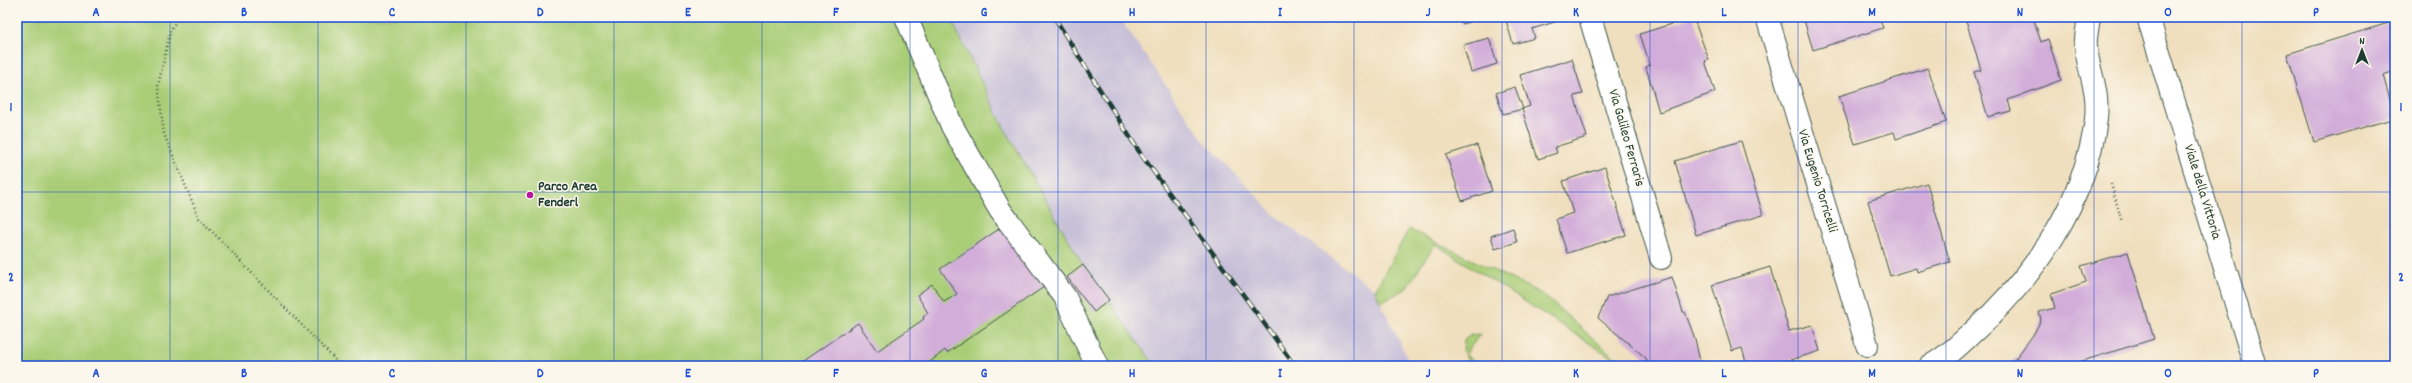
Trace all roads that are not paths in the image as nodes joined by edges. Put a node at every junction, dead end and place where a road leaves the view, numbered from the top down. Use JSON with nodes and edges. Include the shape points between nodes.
{"nodes":[{"id":1,"x":906,"y":17,"type":"edge"},
{"id":2,"x":1590,"y":17,"type":"edge"},
{"id":3,"x":1767,"y":17,"type":"edge"},
{"id":4,"x":2089,"y":17,"type":"edge"},
{"id":5,"x":2148,"y":17,"type":"edge"},
{"id":6,"x":1661,"y":258,"type":"dead end"},
{"id":7,"x":1867,"y":345,"type":"dead end"},
{"id":8,"x":1098,"y":366,"type":"edge"},
{"id":9,"x":1930,"y":366,"type":"edge"},
{"id":10,"x":2255,"y":366,"type":"edge"}],
"edges":[{"from":1,"to":8,"type":"street","via":[[952,126],[1000,210],[1065,297]]},
{"from":2,"to":6,"type":"street","name":"Via Galileo Ferraris"},
{"from":3,"to":7,"type":"street","name":"Via Eugenio Torricelli"},
{"from":4,"to":9,"type":"street","via":[[2086,46],[2097,93],[2096,118],[2084,174],[2071,204],[2051,239],[2012,293],[1961,343]]},
{"from":5,"to":10,"type":"street","name":"Viale della Vittoria"}]}
